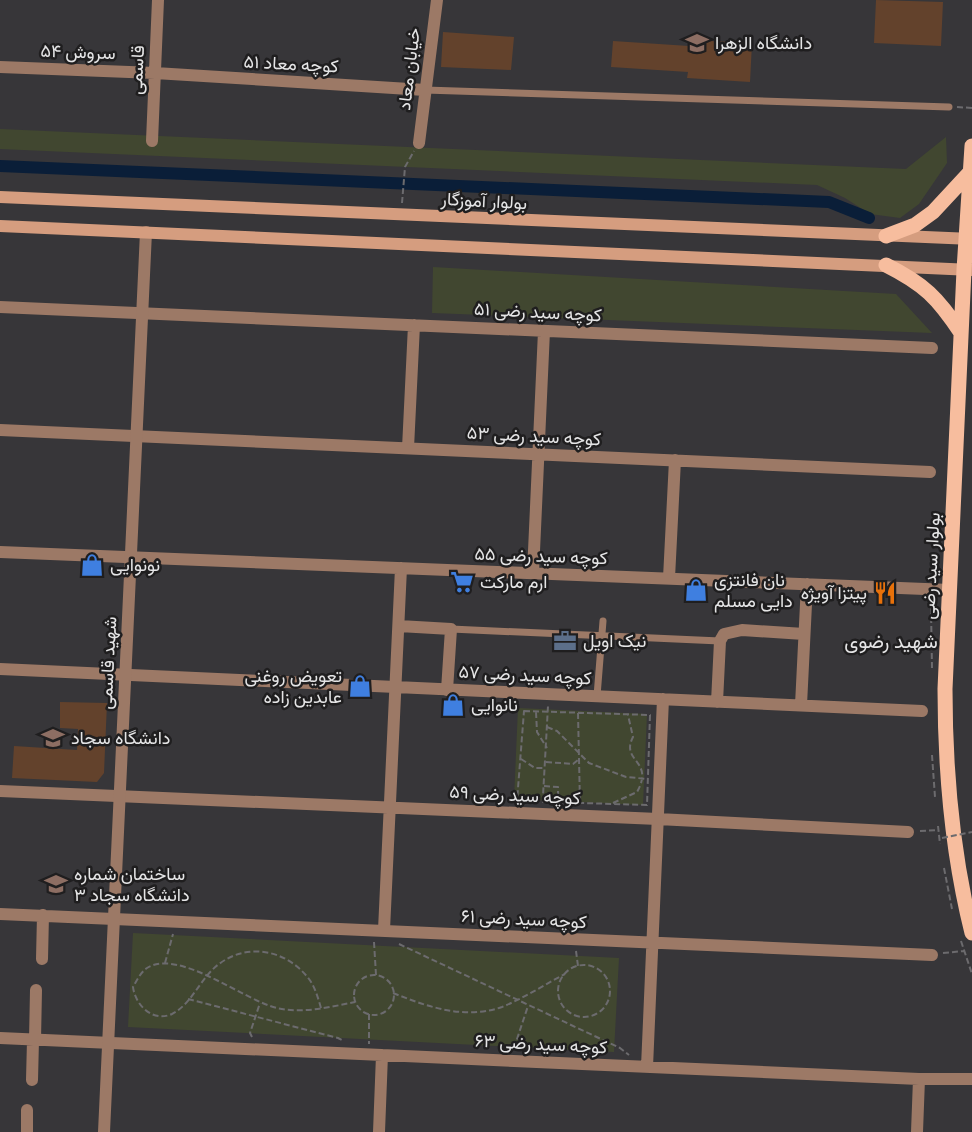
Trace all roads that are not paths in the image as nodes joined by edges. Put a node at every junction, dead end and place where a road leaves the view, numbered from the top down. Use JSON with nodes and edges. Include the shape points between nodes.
{"nodes":[{"id":1,"x":158,"y":0,"type":"edge"},
{"id":2,"x":437,"y":0,"type":"edge"},
{"id":3,"x":0,"y":67,"type":"edge"},
{"id":4,"x":155,"y":74,"type":"junction"},
{"id":5,"x":425,"y":90,"type":"junction"},
{"id":6,"x":949,"y":107,"type":"road end"},
{"id":7,"x":152,"y":141,"type":"dead end"},
{"id":8,"x":419,"y":143,"type":"road end"},
{"id":9,"x":972,"y":146,"type":"edge"},
{"id":10,"x":970,"y":171,"type":"junction"},
{"id":11,"x":0,"y":197,"type":"edge"},
{"id":12,"x":0,"y":226,"type":"edge"},
{"id":13,"x":146,"y":232,"type":"junction"},
{"id":14,"x":886,"y":236,"type":"junction"},
{"id":15,"x":969,"y":239,"type":"edge"},
{"id":16,"x":886,"y":266,"type":"junction"},
{"id":17,"x":968,"y":270,"type":"edge"},
{"id":18,"x":0,"y":307,"type":"edge"},
{"id":19,"x":142,"y":313,"type":"junction"},
{"id":20,"x":414,"y":325,"type":"junction"},
{"id":21,"x":544,"y":331,"type":"junction"},
{"id":22,"x":961,"y":333,"type":"junction"},
{"id":23,"x":932,"y":348,"type":"dead end"},
{"id":24,"x":0,"y":430,"type":"edge"},
{"id":25,"x":136,"y":436,"type":"junction"},
{"id":26,"x":408,"y":448,"type":"junction"},
{"id":27,"x":539,"y":454,"type":"junction"},
{"id":28,"x":675,"y":460,"type":"junction"},
{"id":29,"x":930,"y":472,"type":"dead end"},
{"id":30,"x":0,"y":552,"type":"edge"},
{"id":31,"x":131,"y":557,"type":"junction"},
{"id":32,"x":401,"y":568,"type":"junction"},
{"id":33,"x":533,"y":573,"type":"junction"},
{"id":34,"x":669,"y":579,"type":"junction"},
{"id":35,"x":807,"y":584,"type":"junction"},
{"id":36,"x":950,"y":590,"type":"junction"},
{"id":37,"x":603,"y":621,"type":"dead end"},
{"id":38,"x":399,"y":627,"type":"junction"},
{"id":39,"x":451,"y":629,"type":"junction"},
{"id":40,"x":804,"y":634,"type":"junction"},
{"id":41,"x":602,"y":636,"type":"junction"},
{"id":42,"x":720,"y":641,"type":"junction"},
{"id":43,"x":0,"y":669,"type":"edge"},
{"id":44,"x":125,"y":675,"type":"junction"},
{"id":45,"x":396,"y":687,"type":"junction"},
{"id":46,"x":447,"y":690,"type":"junction"},
{"id":47,"x":597,"y":696,"type":"junction"},
{"id":48,"x":663,"y":699,"type":"junction"},
{"id":49,"x":717,"y":702,"type":"junction"},
{"id":50,"x":801,"y":705,"type":"junction"},
{"id":51,"x":922,"y":711,"type":"dead end"},
{"id":52,"x":0,"y":791,"type":"edge"},
{"id":53,"x":120,"y":795,"type":"junction"},
{"id":54,"x":390,"y":807,"type":"junction"},
{"id":55,"x":658,"y":819,"type":"junction"},
{"id":56,"x":908,"y":832,"type":"road end"},
{"id":57,"x":0,"y":914,"type":"edge"},
{"id":58,"x":43,"y":915,"type":"junction"},
{"id":59,"x":114,"y":918,"type":"junction"},
{"id":60,"x":383,"y":933,"type":"junction"},
{"id":61,"x":972,"y":933,"type":"edge"},
{"id":62,"x":652,"y":942,"type":"junction"},
{"id":63,"x":932,"y":954,"type":"road end"},
{"id":64,"x":42,"y":959,"type":"dead end"},
{"id":65,"x":36,"y":990,"type":"dead end"},
{"id":66,"x":0,"y":1038,"type":"edge"},
{"id":67,"x":34,"y":1040,"type":"junction"},
{"id":68,"x":108,"y":1043,"type":"junction"},
{"id":69,"x":376,"y":1055,"type":"junction"},
{"id":70,"x":646,"y":1067,"type":"junction"},
{"id":71,"x":919,"y":1079,"type":"junction"},
{"id":72,"x":972,"y":1079,"type":"edge"},
{"id":73,"x":32,"y":1080,"type":"dead end"},
{"id":74,"x":27,"y":1110,"type":"dead end"},
{"id":75,"x":27,"y":1132,"type":"edge"},
{"id":76,"x":104,"y":1132,"type":"edge"},
{"id":77,"x":379,"y":1132,"type":"edge"},
{"id":78,"x":917,"y":1132,"type":"edge"}],
"edges":[{"from":1,"to":4,"type":"street","name":"قاسمی"},
{"from":2,"to":5,"type":"street","name":"خیابان معاد"},
{"from":3,"to":4,"type":"street","name":"سروش ۵۴"},
{"from":4,"to":5,"type":"street","name":"کوچه معاد ۵۱"},
{"from":4,"to":7,"type":"street","name":"قاسمی"},
{"from":5,"to":6,"type":"lane"},
{"from":5,"to":8,"type":"street","name":"خیابان معاد"},
{"from":9,"to":10,"type":"main road"},
{"from":10,"to":14,"type":"main road","via":[[933,212],[915,225]]},
{"from":10,"to":15,"type":"main road"},
{"from":11,"to":14,"type":"main road","name":"بولوار آموزگار"},
{"from":12,"to":13,"type":"main road"},
{"from":13,"to":16,"type":"main road"},
{"from":13,"to":19,"type":"street","name":"شهید قاسمی"},
{"from":14,"to":15,"type":"main road","name":"بولوار آموزگار"},
{"from":15,"to":17,"type":"main road","name":"بولوار سید رضی"},
{"from":16,"to":17,"type":"main road"},
{"from":16,"to":22,"type":"main road","via":[[914,279],[931,293]]},
{"from":17,"to":22,"type":"main road","name":"بولوار سید رضی"},
{"from":18,"to":19,"type":"street","name":"کوچه سید رضی ۵۱"},
{"from":19,"to":20,"type":"street","name":"کوچه سید رضی ۵۱"},
{"from":19,"to":25,"type":"street","name":"شهید قاسمی"},
{"from":20,"to":21,"type":"street","name":"کوچه سید رضی ۵۱"},
{"from":20,"to":26,"type":"street"},
{"from":21,"to":23,"type":"street","name":"کوچه سید رضی ۵۱"},
{"from":21,"to":27,"type":"street"},
{"from":22,"to":36,"type":"main road","name":"بولوار سید رضی"},
{"from":24,"to":25,"type":"street","name":"کوچه سید رضی ۵۳"},
{"from":25,"to":26,"type":"street","name":"کوچه سید رضی ۵۳"},
{"from":25,"to":31,"type":"street","name":"شهید قاسمی"},
{"from":26,"to":27,"type":"street","name":"کوچه سید رضی ۵۳"},
{"from":27,"to":28,"type":"street","name":"کوچه سید رضی ۵۳"},
{"from":27,"to":33,"type":"street"},
{"from":28,"to":29,"type":"street","name":"کوچه سید رضی ۵۳"},
{"from":28,"to":34,"type":"street"},
{"from":30,"to":31,"type":"street","name":"کوچه سید رضی ۵۵"},
{"from":31,"to":32,"type":"street","name":"کوچه سید رضی ۵۵"},
{"from":31,"to":44,"type":"street","name":"شهید قاسمی"},
{"from":32,"to":33,"type":"street","name":"کوچه سید رضی ۵۵"},
{"from":32,"to":38,"type":"street"},
{"from":33,"to":34,"type":"street","name":"کوچه سید رضی ۵۵"},
{"from":34,"to":35,"type":"street","name":"کوچه سید رضی ۵۵"},
{"from":35,"to":36,"type":"street","name":"کوچه سید رضی ۵۵"},
{"from":35,"to":40,"type":"street"},
{"from":36,"to":61,"type":"main road","name":"بولوار سید رضی","via":[[945,689],[947,776]]},
{"from":37,"to":41,"type":"lane"},
{"from":38,"to":39,"type":"street"},
{"from":38,"to":45,"type":"street"},
{"from":39,"to":41,"type":"lane"},
{"from":39,"to":46,"type":"street"},
{"from":40,"to":42,"type":"street","via":[[742,630],[724,634]]},
{"from":40,"to":50,"type":"street"},
{"from":41,"to":42,"type":"lane"},
{"from":41,"to":47,"type":"lane"},
{"from":42,"to":49,"type":"street"},
{"from":43,"to":44,"type":"street","name":"کوچه سید رضی ۵۷"},
{"from":44,"to":45,"type":"street","name":"کوچه سید رضی ۵۷"},
{"from":44,"to":53,"type":"street","name":"شهید قاسمی"},
{"from":45,"to":46,"type":"street","name":"کوچه سید رضی ۵۷"},
{"from":45,"to":54,"type":"street"},
{"from":46,"to":47,"type":"street","name":"کوچه سید رضی ۵۷"},
{"from":47,"to":48,"type":"street","name":"کوچه سید رضی ۵۷"},
{"from":48,"to":49,"type":"street","name":"کوچه سید رضی ۵۷"},
{"from":48,"to":55,"type":"street"},
{"from":49,"to":50,"type":"street","name":"کوچه سید رضی ۵۷"},
{"from":50,"to":51,"type":"street","name":"کوچه سید رضی ۵۷"},
{"from":52,"to":53,"type":"street","name":"کوچه سید رضی ۵۹"},
{"from":53,"to":54,"type":"street","name":"کوچه سید رضی ۵۹"},
{"from":53,"to":59,"type":"street","name":"شهید قاسمی"},
{"from":54,"to":55,"type":"street","name":"کوچه سید رضی ۵۹","via":[[558,808]]},
{"from":54,"to":60,"type":"street"},
{"from":55,"to":56,"type":"street","name":"کوچه سید رضی ۵۹"},
{"from":55,"to":62,"type":"street"},
{"from":57,"to":58,"type":"street","name":"کوچه سید رضی ۶۱"},
{"from":58,"to":59,"type":"street","name":"کوچه سید رضی ۶۱"},
{"from":58,"to":64,"type":"street"},
{"from":59,"to":60,"type":"street","name":"کوچه سید رضی ۶۱"},
{"from":59,"to":68,"type":"street","name":"شهید قاسمی"},
{"from":60,"to":62,"type":"street","name":"کوچه سید رضی ۶۱"},
{"from":62,"to":63,"type":"street","name":"کوچه سید رضی ۶۱"},
{"from":62,"to":70,"type":"street"},
{"from":65,"to":67,"type":"street"},
{"from":66,"to":67,"type":"street","name":"کوچه سید رضی ۶۳"},
{"from":67,"to":68,"type":"street","name":"کوچه سید رضی ۶۳"},
{"from":67,"to":73,"type":"street"},
{"from":68,"to":69,"type":"street","name":"کوچه سید رضی ۶۳"},
{"from":68,"to":76,"type":"street","name":"شهید قاسمی"},
{"from":69,"to":70,"type":"street","name":"کوچه سید رضی ۶۳"},
{"from":69,"to":77,"type":"street"},
{"from":70,"to":71,"type":"street","name":"کوچه سید رضی ۶۳"},
{"from":71,"to":72,"type":"street","name":"کوچه سید رضی ۶۳"},
{"from":71,"to":78,"type":"street"},
{"from":74,"to":75,"type":"street"}]}
